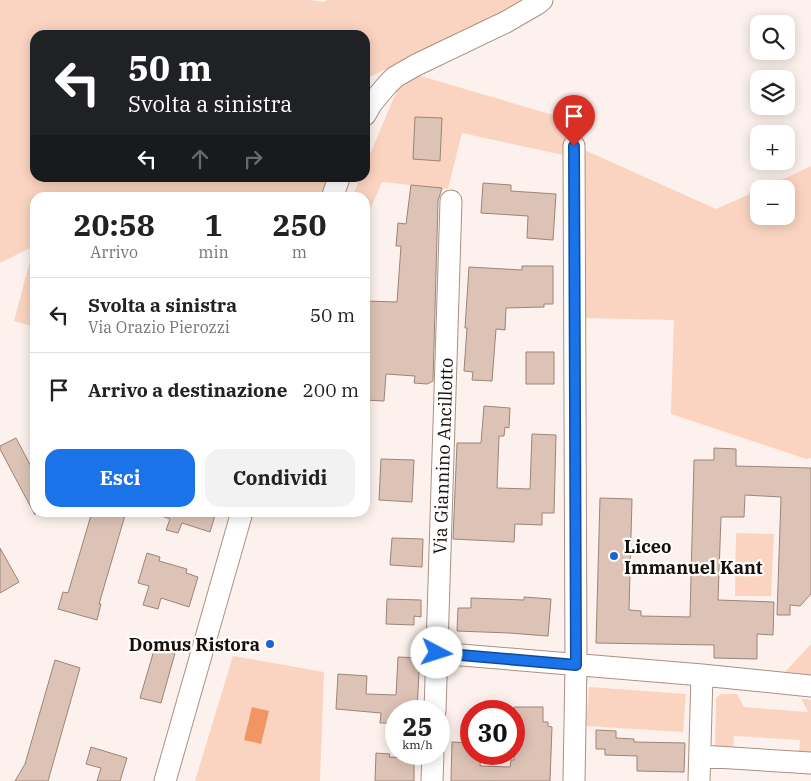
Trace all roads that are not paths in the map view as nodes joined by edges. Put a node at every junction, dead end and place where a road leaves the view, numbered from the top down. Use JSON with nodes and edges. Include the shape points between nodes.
{"nodes":[{"id":1,"x":542,"y":0,"type":"edge"},
{"id":2,"x":370,"y":106,"type":"edge"},
{"id":3,"x":574,"y":146,"type":"dead end"},
{"id":4,"x":451,"y":201,"type":"dead end"},
{"id":5,"x":241,"y":517,"type":"edge"},
{"id":6,"x":437,"y":653,"type":"junction"},
{"id":7,"x":576,"y":665,"type":"junction"},
{"id":8,"x":702,"y":675,"type":"junction"},
{"id":9,"x":811,"y":686,"type":"edge"},
{"id":10,"x":435,"y":700,"type":"edge"},
{"id":11,"x":700,"y":756,"type":"junction"},
{"id":12,"x":811,"y":764,"type":"edge"},
{"id":13,"x":433,"y":765,"type":"edge"},
{"id":14,"x":165,"y":781,"type":"edge"},
{"id":15,"x":432,"y":781,"type":"edge"},
{"id":16,"x":574,"y":781,"type":"edge"},
{"id":17,"x":699,"y":781,"type":"edge"}],
"edges":[{"from":1,"to":2,"type":"street","via":[[506,22],[396,77]]},
{"from":3,"to":7,"type":"street"},
{"from":4,"to":6,"type":"street","name":"Via Giannino Ancillotto"},
{"from":5,"to":14,"type":"street"},
{"from":6,"to":7,"type":"street"},
{"from":6,"to":10,"type":"street","name":"Via Giannino Ancillotto"},
{"from":7,"to":8,"type":"street"},
{"from":7,"to":16,"type":"street"},
{"from":8,"to":9,"type":"street"},
{"from":8,"to":11,"type":"street"},
{"from":11,"to":12,"type":"street"},
{"from":11,"to":17,"type":"street"},
{"from":13,"to":15,"type":"street"}]}
